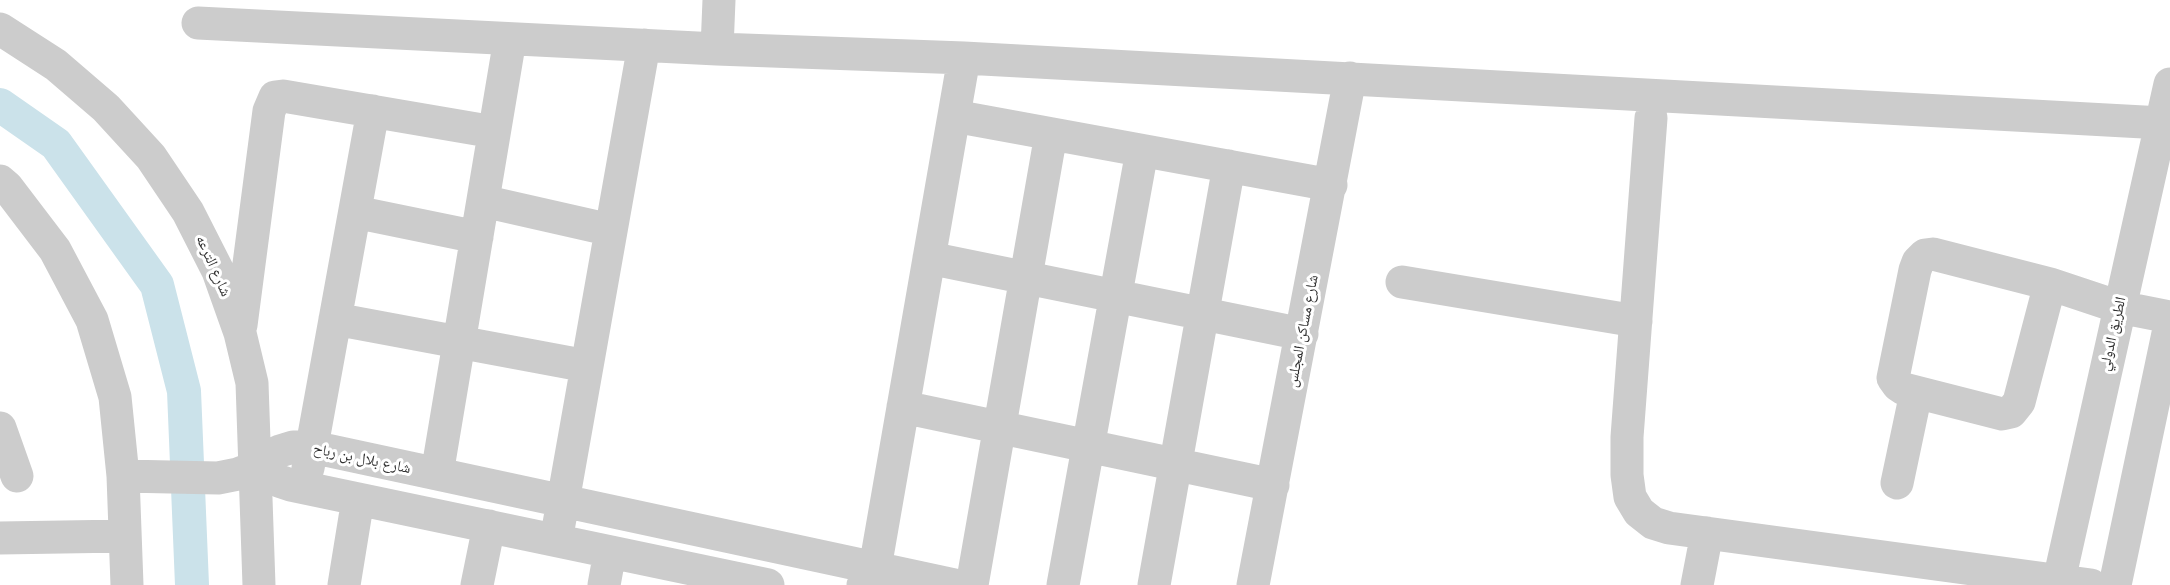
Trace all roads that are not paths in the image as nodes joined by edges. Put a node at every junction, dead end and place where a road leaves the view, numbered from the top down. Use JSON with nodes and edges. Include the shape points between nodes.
{"nodes":[{"id":1,"x":719,"y":0,"type":"edge"},
{"id":2,"x":0,"y":6,"type":"edge"},
{"id":3,"x":198,"y":23,"type":"dead end"},
{"id":4,"x":0,"y":29,"type":"edge"},
{"id":5,"x":510,"y":39,"type":"junction"},
{"id":6,"x":644,"y":45,"type":"junction"},
{"id":7,"x":717,"y":49,"type":"junction"},
{"id":8,"x":964,"y":58,"type":"junction"},
{"id":9,"x":1350,"y":78,"type":"junction"},
{"id":10,"x":2170,"y":84,"type":"edge"},
{"id":11,"x":373,"y":111,"type":"junction"},
{"id":12,"x":954,"y":116,"type":"junction"},
{"id":13,"x":1650,"y":118,"type":"dead end"},
{"id":14,"x":2162,"y":123,"type":"junction"},
{"id":15,"x":494,"y":132,"type":"junction"},
{"id":16,"x":1051,"y":134,"type":"junction"},
{"id":17,"x":1142,"y":151,"type":"junction"},
{"id":18,"x":1228,"y":166,"type":"junction"},
{"id":19,"x":0,"y":181,"type":"edge"},
{"id":20,"x":1331,"y":186,"type":"junction"},
{"id":21,"x":483,"y":201,"type":"junction"},
{"id":22,"x":355,"y":212,"type":"junction"},
{"id":23,"x":611,"y":230,"type":"junction"},
{"id":24,"x":477,"y":237,"type":"junction"},
{"id":25,"x":929,"y":258,"type":"junction"},
{"id":26,"x":1026,"y":278,"type":"junction"},
{"id":27,"x":1402,"y":282,"type":"dead end"},
{"id":28,"x":2050,"y":284,"type":"junction"},
{"id":29,"x":1115,"y":296,"type":"junction"},
{"id":30,"x":2119,"y":307,"type":"junction"},
{"id":31,"x":1202,"y":314,"type":"junction"},
{"id":32,"x":2170,"y":317,"type":"edge"},
{"id":33,"x":335,"y":319,"type":"junction"},
{"id":34,"x":1636,"y":321,"type":"junction"},
{"id":35,"x":2170,"y":324,"type":"edge"},
{"id":36,"x":240,"y":333,"type":"junction"},
{"id":37,"x":1302,"y":334,"type":"junction"},
{"id":38,"x":459,"y":342,"type":"junction"},
{"id":39,"x":587,"y":366,"type":"junction"},
{"id":40,"x":1916,"y":393,"type":"junction"},
{"id":41,"x":903,"y":407,"type":"junction"},
{"id":42,"x":1000,"y":427,"type":"junction"},
{"id":43,"x":0,"y":428,"type":"edge"},
{"id":44,"x":1088,"y":446,"type":"junction"},
{"id":45,"x":312,"y":447,"type":"junction"},
{"id":46,"x":1176,"y":464,"type":"junction"},
{"id":47,"x":256,"y":467,"type":"junction"},
{"id":48,"x":438,"y":474,"type":"junction"},
{"id":49,"x":17,"y":476,"type":"dead end"},
{"id":50,"x":123,"y":476,"type":"junction"},
{"id":51,"x":1897,"y":483,"type":"dead end"},
{"id":52,"x":1273,"y":485,"type":"junction"},
{"id":53,"x":304,"y":488,"type":"junction"},
{"id":54,"x":358,"y":499,"type":"junction"},
{"id":55,"x":563,"y":501,"type":"junction"},
{"id":56,"x":489,"y":526,"type":"junction"},
{"id":57,"x":1707,"y":533,"type":"junction"},
{"id":58,"x":125,"y":536,"type":"junction"},
{"id":59,"x":0,"y":538,"type":"edge"},
{"id":60,"x":556,"y":540,"type":"junction"},
{"id":61,"x":610,"y":552,"type":"junction"},
{"id":62,"x":869,"y":577,"type":"edge"},
{"id":63,"x":725,"y":580,"type":"edge"},
{"id":64,"x":2058,"y":583,"type":"edge"},
{"id":65,"x":127,"y":585,"type":"edge"},
{"id":66,"x":259,"y":585,"type":"edge"},
{"id":67,"x":344,"y":585,"type":"edge"},
{"id":68,"x":477,"y":585,"type":"edge"},
{"id":69,"x":604,"y":585,"type":"edge"},
{"id":70,"x":768,"y":585,"type":"edge"},
{"id":71,"x":954,"y":585,"type":"edge"},
{"id":72,"x":972,"y":585,"type":"edge"},
{"id":73,"x":1063,"y":585,"type":"edge"},
{"id":74,"x":1154,"y":585,"type":"edge"},
{"id":75,"x":1253,"y":585,"type":"edge"},
{"id":76,"x":1697,"y":585,"type":"edge"},
{"id":77,"x":2091,"y":585,"type":"edge"},
{"id":78,"x":2115,"y":585,"type":"edge"}],
"edges":[{"from":1,"to":7,"type":"street"},
{"from":2,"to":4,"type":"street"},
{"from":3,"to":5,"type":"street"},
{"from":4,"to":36,"type":"street","name":"شارع الترعه","via":[[56,65],[106,108],[151,157],[188,212],[218,271]]},
{"from":5,"to":6,"type":"street"},
{"from":5,"to":15,"type":"street"},
{"from":6,"to":7,"type":"street"},
{"from":6,"to":23,"type":"street"},
{"from":7,"to":8,"type":"street"},
{"from":8,"to":9,"type":"street"},
{"from":8,"to":12,"type":"street"},
{"from":9,"to":14,"type":"street"},
{"from":9,"to":20,"type":"street","name":"شارع مساكن المجلس"},
{"from":10,"to":14,"type":"street","name":"الطريق الدولي"},
{"from":11,"to":15,"type":"street"},
{"from":11,"to":22,"type":"street"},
{"from":11,"to":36,"type":"street","via":[[283,96],[271,102]]},
{"from":12,"to":16,"type":"street"},
{"from":12,"to":25,"type":"street"},
{"from":13,"to":34,"type":"street"},
{"from":14,"to":30,"type":"street","name":"الطريق الدولي"},
{"from":15,"to":21,"type":"street"},
{"from":16,"to":17,"type":"street"},
{"from":16,"to":26,"type":"street"},
{"from":17,"to":18,"type":"street"},
{"from":17,"to":29,"type":"street"},
{"from":18,"to":20,"type":"street"},
{"from":18,"to":31,"type":"street"},
{"from":19,"to":50,"type":"street","via":[[55,250],[92,320],[115,397]]},
{"from":20,"to":37,"type":"street","name":"شارع مساكن المجلس"},
{"from":21,"to":23,"type":"street"},
{"from":21,"to":24,"type":"street"},
{"from":22,"to":24,"type":"street"},
{"from":22,"to":33,"type":"street"},
{"from":23,"to":39,"type":"street"},
{"from":24,"to":38,"type":"street"},
{"from":25,"to":26,"type":"street"},
{"from":25,"to":41,"type":"street"},
{"from":26,"to":29,"type":"street"},
{"from":26,"to":42,"type":"street"},
{"from":27,"to":34,"type":"street"},
{"from":28,"to":30,"type":"street"},
{"from":28,"to":40,"type":"street","via":[[2019,402],[2011,412],[2002,414]]},
{"from":28,"to":40,"type":"street","via":[[1925,255],[1915,270],[1893,370],[1898,385]]},
{"from":29,"to":31,"type":"street"},
{"from":29,"to":44,"type":"street"},
{"from":30,"to":32,"type":"street"},
{"from":30,"to":64,"type":"street","name":"الطريق الدولي"},
{"from":31,"to":37,"type":"street"},
{"from":31,"to":46,"type":"street"},
{"from":33,"to":38,"type":"street"},
{"from":33,"to":45,"type":"street"},
{"from":34,"to":57,"type":"street","via":[[1627,437],[1630,497],[1639,512],[1653,523]]},
{"from":35,"to":78,"type":"street"},
{"from":36,"to":47,"type":"street","name":"شارع الترعه","via":[[252,383]]},
{"from":37,"to":52,"type":"street","name":"شارع مساكن المجلس"},
{"from":38,"to":39,"type":"street"},
{"from":38,"to":48,"type":"street"},
{"from":39,"to":55,"type":"street"},
{"from":40,"to":51,"type":"street"},
{"from":41,"to":42,"type":"street"},
{"from":41,"to":62,"type":"street"},
{"from":42,"to":44,"type":"street"},
{"from":42,"to":72,"type":"street"},
{"from":43,"to":49,"type":"street"},
{"from":44,"to":46,"type":"street"},
{"from":44,"to":73,"type":"street"},
{"from":45,"to":47,"type":"street","name":"شارع بلال بن رباح","via":[[280,451]]},
{"from":45,"to":48,"type":"street","name":"شارع بلال بن رباح"},
{"from":45,"to":53,"type":"street"},
{"from":46,"to":52,"type":"street"},
{"from":46,"to":74,"type":"street"},
{"from":47,"to":50,"type":"street","name":"شارع بلال بن رباح","via":[[218,478]]},
{"from":47,"to":53,"type":"street","via":[[279,481]]},
{"from":47,"to":66,"type":"street","name":"شارع الترعه"},
{"from":48,"to":55,"type":"street","name":"شارع بلال بن رباح"},
{"from":50,"to":58,"type":"street"},
{"from":52,"to":75,"type":"street","name":"شارع مساكن المجلس"},
{"from":53,"to":54,"type":"street"},
{"from":54,"to":56,"type":"street"},
{"from":54,"to":67,"type":"street"},
{"from":55,"to":60,"type":"street"},
{"from":55,"to":62,"type":"street","name":"شارع بلال بن رباح"},
{"from":56,"to":60,"type":"street"},
{"from":56,"to":68,"type":"street"},
{"from":57,"to":64,"type":"street"},
{"from":57,"to":76,"type":"street"},
{"from":58,"to":59,"type":"street"},
{"from":58,"to":65,"type":"street"},
{"from":60,"to":61,"type":"street"},
{"from":61,"to":63,"type":"street"},
{"from":61,"to":69,"type":"street"},
{"from":62,"to":71,"type":"street","name":"شارع بلال بن رباح"},
{"from":63,"to":70,"type":"street"},
{"from":64,"to":77,"type":"street"}]}
